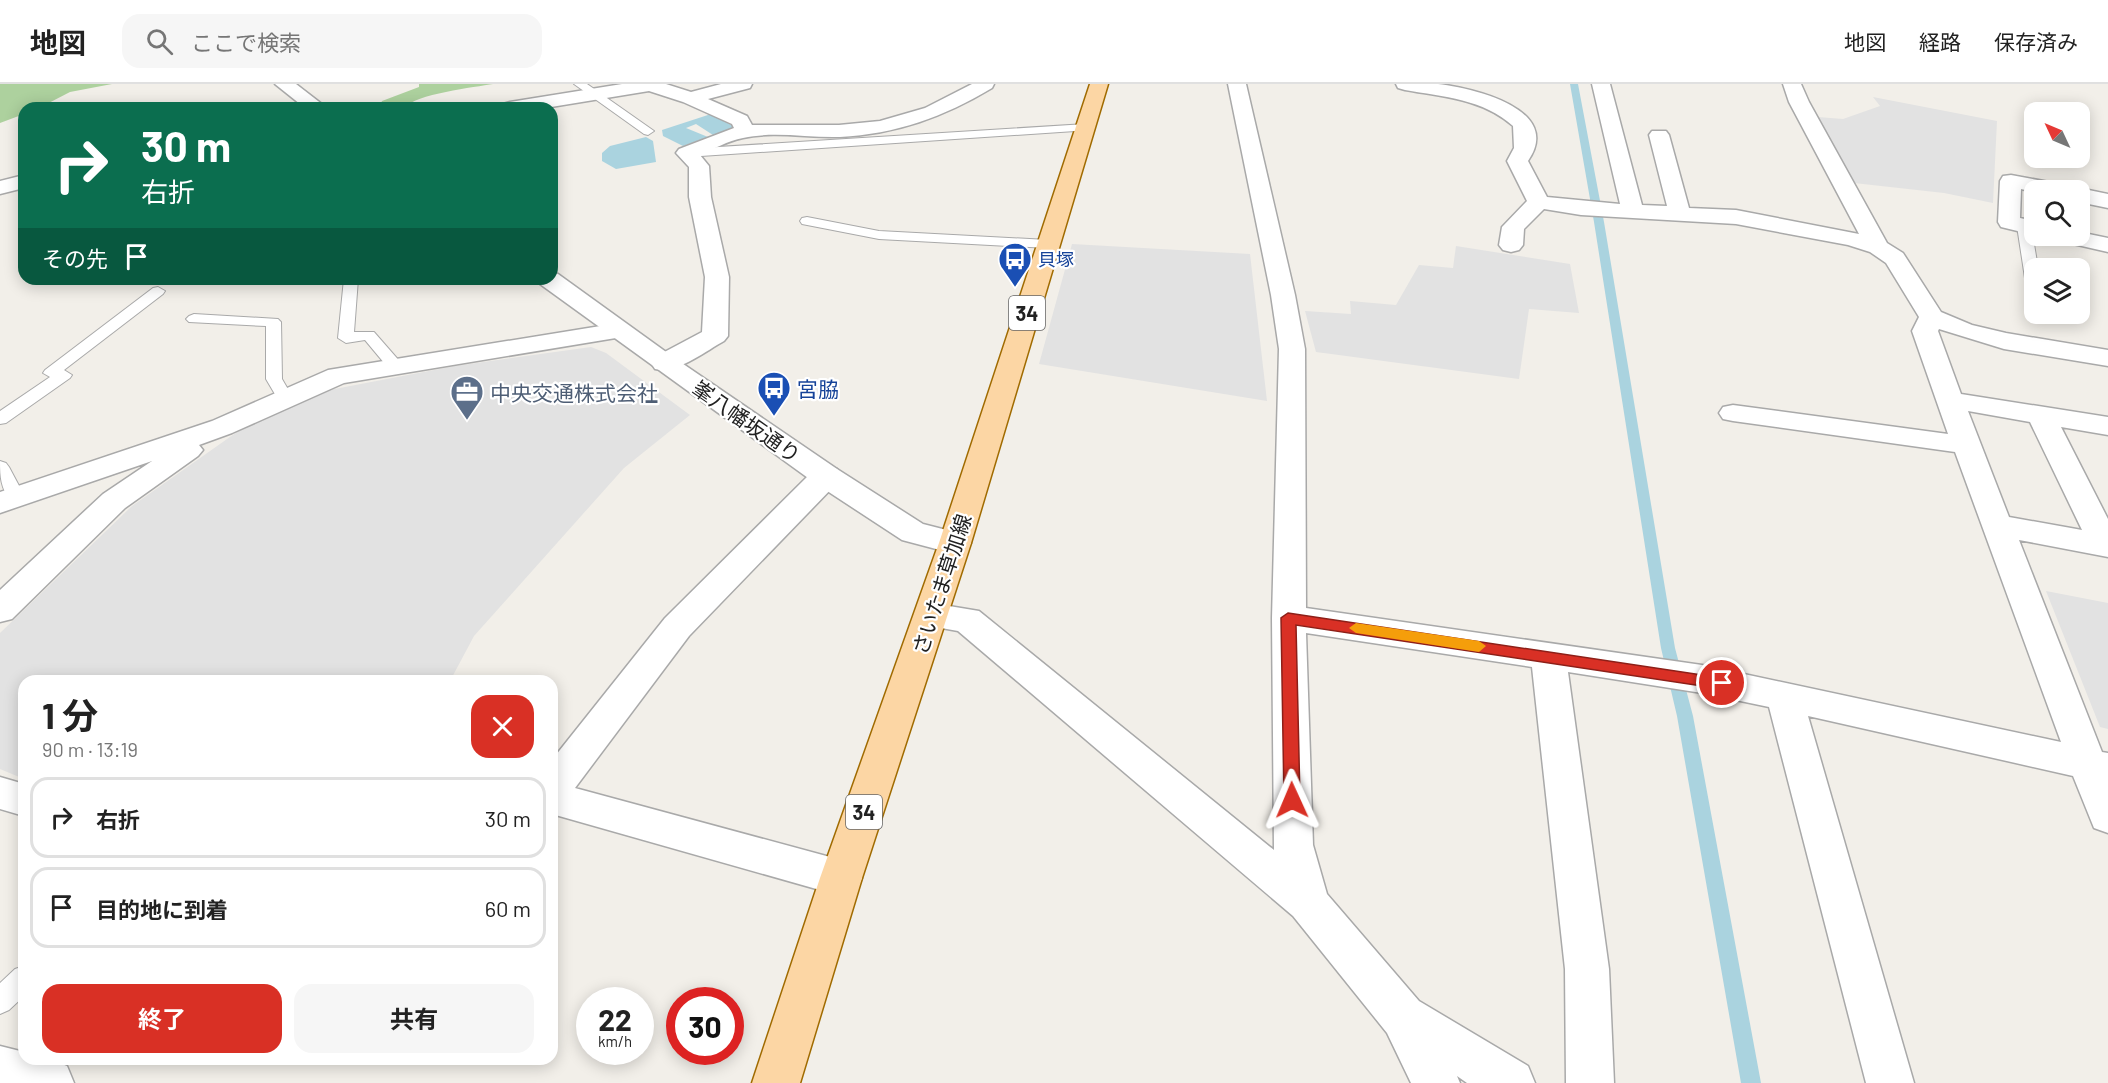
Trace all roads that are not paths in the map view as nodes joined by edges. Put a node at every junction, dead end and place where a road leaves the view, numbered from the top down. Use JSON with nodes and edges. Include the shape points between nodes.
{"nodes":[{"id":1,"x":284,"y":84,"type":"edge"},
{"id":2,"x":743,"y":84,"type":"edge"},
{"id":3,"x":985,"y":84,"type":"edge"},
{"id":4,"x":1100,"y":84,"type":"edge"},
{"id":5,"x":1237,"y":84,"type":"edge"},
{"id":6,"x":1405,"y":84,"type":"edge"},
{"id":7,"x":1601,"y":84,"type":"edge"},
{"id":8,"x":1792,"y":84,"type":"edge"},
{"id":9,"x":586,"y":89,"type":"edge"},
{"id":10,"x":690,"y":98,"type":"junction"},
{"id":11,"x":309,"y":102,"type":"edge"},
{"id":12,"x":534,"y":102,"type":"edge"},
{"id":13,"x":1086,"y":128,"type":"junction"},
{"id":14,"x":648,"y":130,"type":"dead end"},
{"id":15,"x":745,"y":131,"type":"junction"},
{"id":16,"x":1659,"y":135,"type":"dead end"},
{"id":17,"x":686,"y":153,"type":"junction"},
{"id":18,"x":18,"y":183,"type":"edge"},
{"id":19,"x":2024,"y":184,"type":"edge"},
{"id":20,"x":0,"y":188,"type":"edge"},
{"id":21,"x":2090,"y":197,"type":"edge"},
{"id":22,"x":2108,"y":201,"type":"edge"},
{"id":23,"x":1539,"y":202,"type":"junction"},
{"id":24,"x":1634,"y":211,"type":"junction"},
{"id":25,"x":1680,"y":214,"type":"junction"},
{"id":26,"x":807,"y":221,"type":"dead end"},
{"id":27,"x":2024,"y":226,"type":"edge"},
{"id":28,"x":2090,"y":241,"type":"edge"},
{"id":29,"x":1048,"y":244,"type":"junction"},
{"id":30,"x":1511,"y":245,"type":"dead end"},
{"id":31,"x":2108,"y":245,"type":"edge"},
{"id":32,"x":1878,"y":247,"type":"junction"},
{"id":33,"x":350,"y":285,"type":"edge"},
{"id":34,"x":557,"y":285,"type":"edge"},
{"id":35,"x":159,"y":291,"type":"dead end"},
{"id":36,"x":1932,"y":317,"type":"junction"},
{"id":37,"x":194,"y":319,"type":"dead end"},
{"id":38,"x":620,"y":331,"type":"junction"},
{"id":39,"x":2108,"y":358,"type":"edge"},
{"id":40,"x":664,"y":363,"type":"junction"},
{"id":41,"x":396,"y":367,"type":"junction"},
{"id":42,"x":285,"y":398,"type":"junction"},
{"id":43,"x":1949,"y":400,"type":"junction"},
{"id":44,"x":1733,"y":413,"type":"dead end"},
{"id":45,"x":2041,"y":415,"type":"junction"},
{"id":46,"x":0,"y":420,"type":"edge"},
{"id":47,"x":2108,"y":426,"type":"edge"},
{"id":48,"x":222,"y":427,"type":"junction"},
{"id":49,"x":1966,"y":445,"type":"junction"},
{"id":50,"x":0,"y":467,"type":"edge"},
{"id":51,"x":826,"y":476,"type":"junction"},
{"id":52,"x":8,"y":500,"type":"edge"},
{"id":53,"x":1998,"y":525,"type":"junction"},
{"id":54,"x":955,"y":543,"type":"junction"},
{"id":55,"x":2107,"y":546,"type":"edge"},
{"id":56,"x":0,"y":610,"type":"edge"},
{"id":57,"x":931,"y":615,"type":"junction"},
{"id":58,"x":1288,"y":618,"type":"junction"},
{"id":59,"x":1548,"y":656,"type":"junction"},
{"id":60,"x":1784,"y":696,"type":"junction"},
{"id":61,"x":2097,"y":766,"type":"edge"},
{"id":62,"x":558,"y":781,"type":"edge"},
{"id":63,"x":0,"y":793,"type":"edge"},
{"id":64,"x":18,"y":798,"type":"edge"},
{"id":65,"x":558,"y":800,"type":"edge"},
{"id":66,"x":2108,"y":816,"type":"edge"},
{"id":67,"x":841,"y":878,"type":"junction"},
{"id":68,"x":1308,"y":903,"type":"junction"},
{"id":69,"x":18,"y":984,"type":"edge"},
{"id":70,"x":0,"y":1001,"type":"edge"},
{"id":71,"x":1402,"y":1017,"type":"junction"},
{"id":72,"x":0,"y":1069,"type":"edge"},
{"id":73,"x":50,"y":1083,"type":"edge"},
{"id":74,"x":776,"y":1083,"type":"edge"},
{"id":75,"x":1436,"y":1083,"type":"edge"},
{"id":76,"x":1511,"y":1083,"type":"edge"},
{"id":77,"x":1590,"y":1083,"type":"edge"},
{"id":78,"x":1890,"y":1083,"type":"edge"}],
"edges":[{"from":1,"to":11,"type":"street"},
{"from":2,"to":10,"type":"street"},
{"from":3,"to":15,"type":"street","via":[[918,119],[884,126]]},
{"from":4,"to":13,"type":"main road","name":"さいたま草加線","number":"34"},
{"from":5,"to":58,"type":"street","via":[[1292,349]]},
{"from":6,"to":23,"type":"street","via":[[1472,96],[1506,109],[1523,124],[1524,153],[1517,161]]},
{"from":7,"to":24,"type":"street"},
{"from":8,"to":32,"type":"street"},
{"from":9,"to":10,"type":"street","via":[[650,85]]},
{"from":9,"to":12,"type":"street"},
{"from":9,"to":14,"type":"lane"},
{"from":10,"to":15,"type":"street","via":[[740,120]]},
{"from":13,"to":17,"type":"lane"},
{"from":13,"to":29,"type":"main road","name":"さいたま草加線","number":"34"},
{"from":15,"to":17,"type":"street"},
{"from":16,"to":25,"type":"street"},
{"from":17,"to":40,"type":"street","via":[[699,166],[700,198],[717,277],[715,336]]},
{"from":18,"to":20,"type":"street"},
{"from":19,"to":27,"type":"street","via":[[2011,181],[2009,222]]},
{"from":21,"to":22,"type":"street"},
{"from":23,"to":24,"type":"street"},
{"from":23,"to":30,"type":"street","via":[[1513,227]]},
{"from":24,"to":25,"type":"street"},
{"from":25,"to":32,"type":"street","via":[[1736,217]]},
{"from":26,"to":29,"type":"lane","via":[[879,234]]},
{"from":28,"to":31,"type":"street"},
{"from":29,"to":54,"type":"main road","name":"さいたま草加線","number":"34"},
{"from":32,"to":36,"type":"street","via":[[1895,258]]},
{"from":33,"to":41,"type":"lane","via":[[346,338],[369,335]]},
{"from":34,"to":38,"type":"street","name":"峯八幡坂通り"},
{"from":35,"to":46,"type":"lane","via":[[51,373],[64,375]]},
{"from":36,"to":39,"type":"street","via":[[2004,341]]},
{"from":36,"to":43,"type":"street","via":[[1924,331]]},
{"from":37,"to":42,"type":"lane","via":[[273,322],[274,379]]},
{"from":38,"to":40,"type":"street","name":"峯八幡坂通り"},
{"from":38,"to":41,"type":"street"},
{"from":40,"to":51,"type":"street","name":"峯八幡坂通り"},
{"from":41,"to":42,"type":"street","via":[[338,376]]},
{"from":42,"to":48,"type":"street"},
{"from":43,"to":45,"type":"street"},
{"from":43,"to":49,"type":"street"},
{"from":44,"to":49,"type":"street"},
{"from":45,"to":47,"type":"street"},
{"from":45,"to":55,"type":"street"},
{"from":48,"to":52,"type":"street"},
{"from":48,"to":56,"type":"street","via":[[114,501]]},
{"from":49,"to":53,"type":"street"},
{"from":50,"to":52,"type":"lane"},
{"from":51,"to":54,"type":"street","name":"峯八幡坂通り","via":[[913,532]]},
{"from":51,"to":62,"type":"street","via":[[677,627]]},
{"from":53,"to":55,"type":"street"},
{"from":53,"to":61,"type":"street","via":[[2054,671]]},
{"from":54,"to":57,"type":"main road","name":"さいたま草加線","number":"34"},
{"from":57,"to":67,"type":"main road","name":"さいたま草加線","number":"34"},
{"from":57,"to":68,"type":"street","via":[[967,620]]},
{"from":58,"to":59,"type":"street"},
{"from":58,"to":68,"type":"street","via":[[1293,845]]},
{"from":59,"to":60,"type":"street","via":[[1702,679]]},
{"from":59,"to":77,"type":"street","via":[[1587,969]]},
{"from":60,"to":61,"type":"street"},
{"from":60,"to":78,"type":"street"},
{"from":61,"to":66,"type":"street"},
{"from":63,"to":64,"type":"street"},
{"from":65,"to":67,"type":"street"},
{"from":67,"to":74,"type":"main road","name":"さいたま草加線","number":"34"},
{"from":68,"to":71,"type":"street"},
{"from":69,"to":70,"type":"lane"},
{"from":71,"to":75,"type":"street"},
{"from":71,"to":76,"type":"street"},
{"from":72,"to":73,"type":"street"}]}
